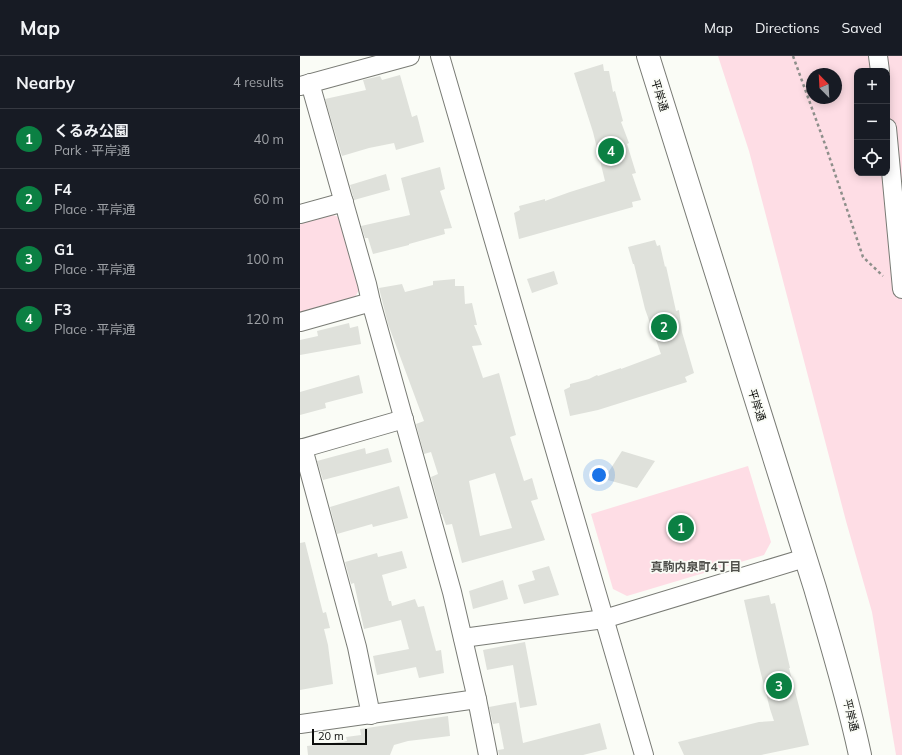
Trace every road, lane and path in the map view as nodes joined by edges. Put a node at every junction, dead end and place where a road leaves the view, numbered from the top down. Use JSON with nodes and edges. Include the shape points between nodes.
{"nodes":[{"id":1,"x":410,"y":56,"type":"edge"},
{"id":2,"x":440,"y":56,"type":"edge"},
{"id":3,"x":648,"y":56,"type":"edge"},
{"id":4,"x":793,"y":56,"type":"edge"},
{"id":5,"x":878,"y":56,"type":"edge"},
{"id":6,"x":880,"y":68,"type":"edge"},
{"id":7,"x":305,"y":84,"type":"edge"},
{"id":8,"x":888,"y":140,"type":"edge"},
{"id":9,"x":344,"y":202,"type":"junction"},
{"id":10,"x":300,"y":214,"type":"edge"},
{"id":11,"x":885,"y":278,"type":"dead end"},
{"id":12,"x":902,"y":289,"type":"edge"},
{"id":13,"x":371,"y":302,"type":"junction"},
{"id":14,"x":300,"y":322,"type":"edge"},
{"id":15,"x":404,"y":420,"type":"junction"},
{"id":16,"x":302,"y":449,"type":"edge"},
{"id":17,"x":805,"y":558,"type":"junction"},
{"id":18,"x":604,"y":619,"type":"junction"},
{"id":19,"x":463,"y":638,"type":"junction"},
{"id":20,"x":477,"y":700,"type":"junction"},
{"id":21,"x":371,"y":715,"type":"junction"},
{"id":22,"x":300,"y":724,"type":"edge"},
{"id":23,"x":488,"y":755,"type":"edge"},
{"id":24,"x":644,"y":755,"type":"edge"},
{"id":25,"x":860,"y":755,"type":"edge"}],
"edges":[{"from":1,"to":7,"type":"street"},
{"from":2,"to":18,"type":"street"},
{"from":3,"to":17,"type":"street","name":"平岸通"},
{"from":4,"to":11,"type":"path","via":[[863,256]]},
{"from":5,"to":6,"type":"street"},
{"from":7,"to":9,"type":"street"},
{"from":8,"to":12,"type":"street"},
{"from":9,"to":10,"type":"street"},
{"from":9,"to":13,"type":"street"},
{"from":13,"to":14,"type":"street"},
{"from":13,"to":15,"type":"street"},
{"from":15,"to":16,"type":"street"},
{"from":15,"to":19,"type":"street"},
{"from":16,"to":21,"type":"street","via":[[357,647]]},
{"from":17,"to":18,"type":"street"},
{"from":17,"to":25,"type":"street","name":"平岸通","via":[[838,663]]},
{"from":18,"to":19,"type":"street"},
{"from":18,"to":24,"type":"street"},
{"from":19,"to":20,"type":"street"},
{"from":20,"to":21,"type":"street"},
{"from":20,"to":23,"type":"street"},
{"from":21,"to":22,"type":"street"}]}
